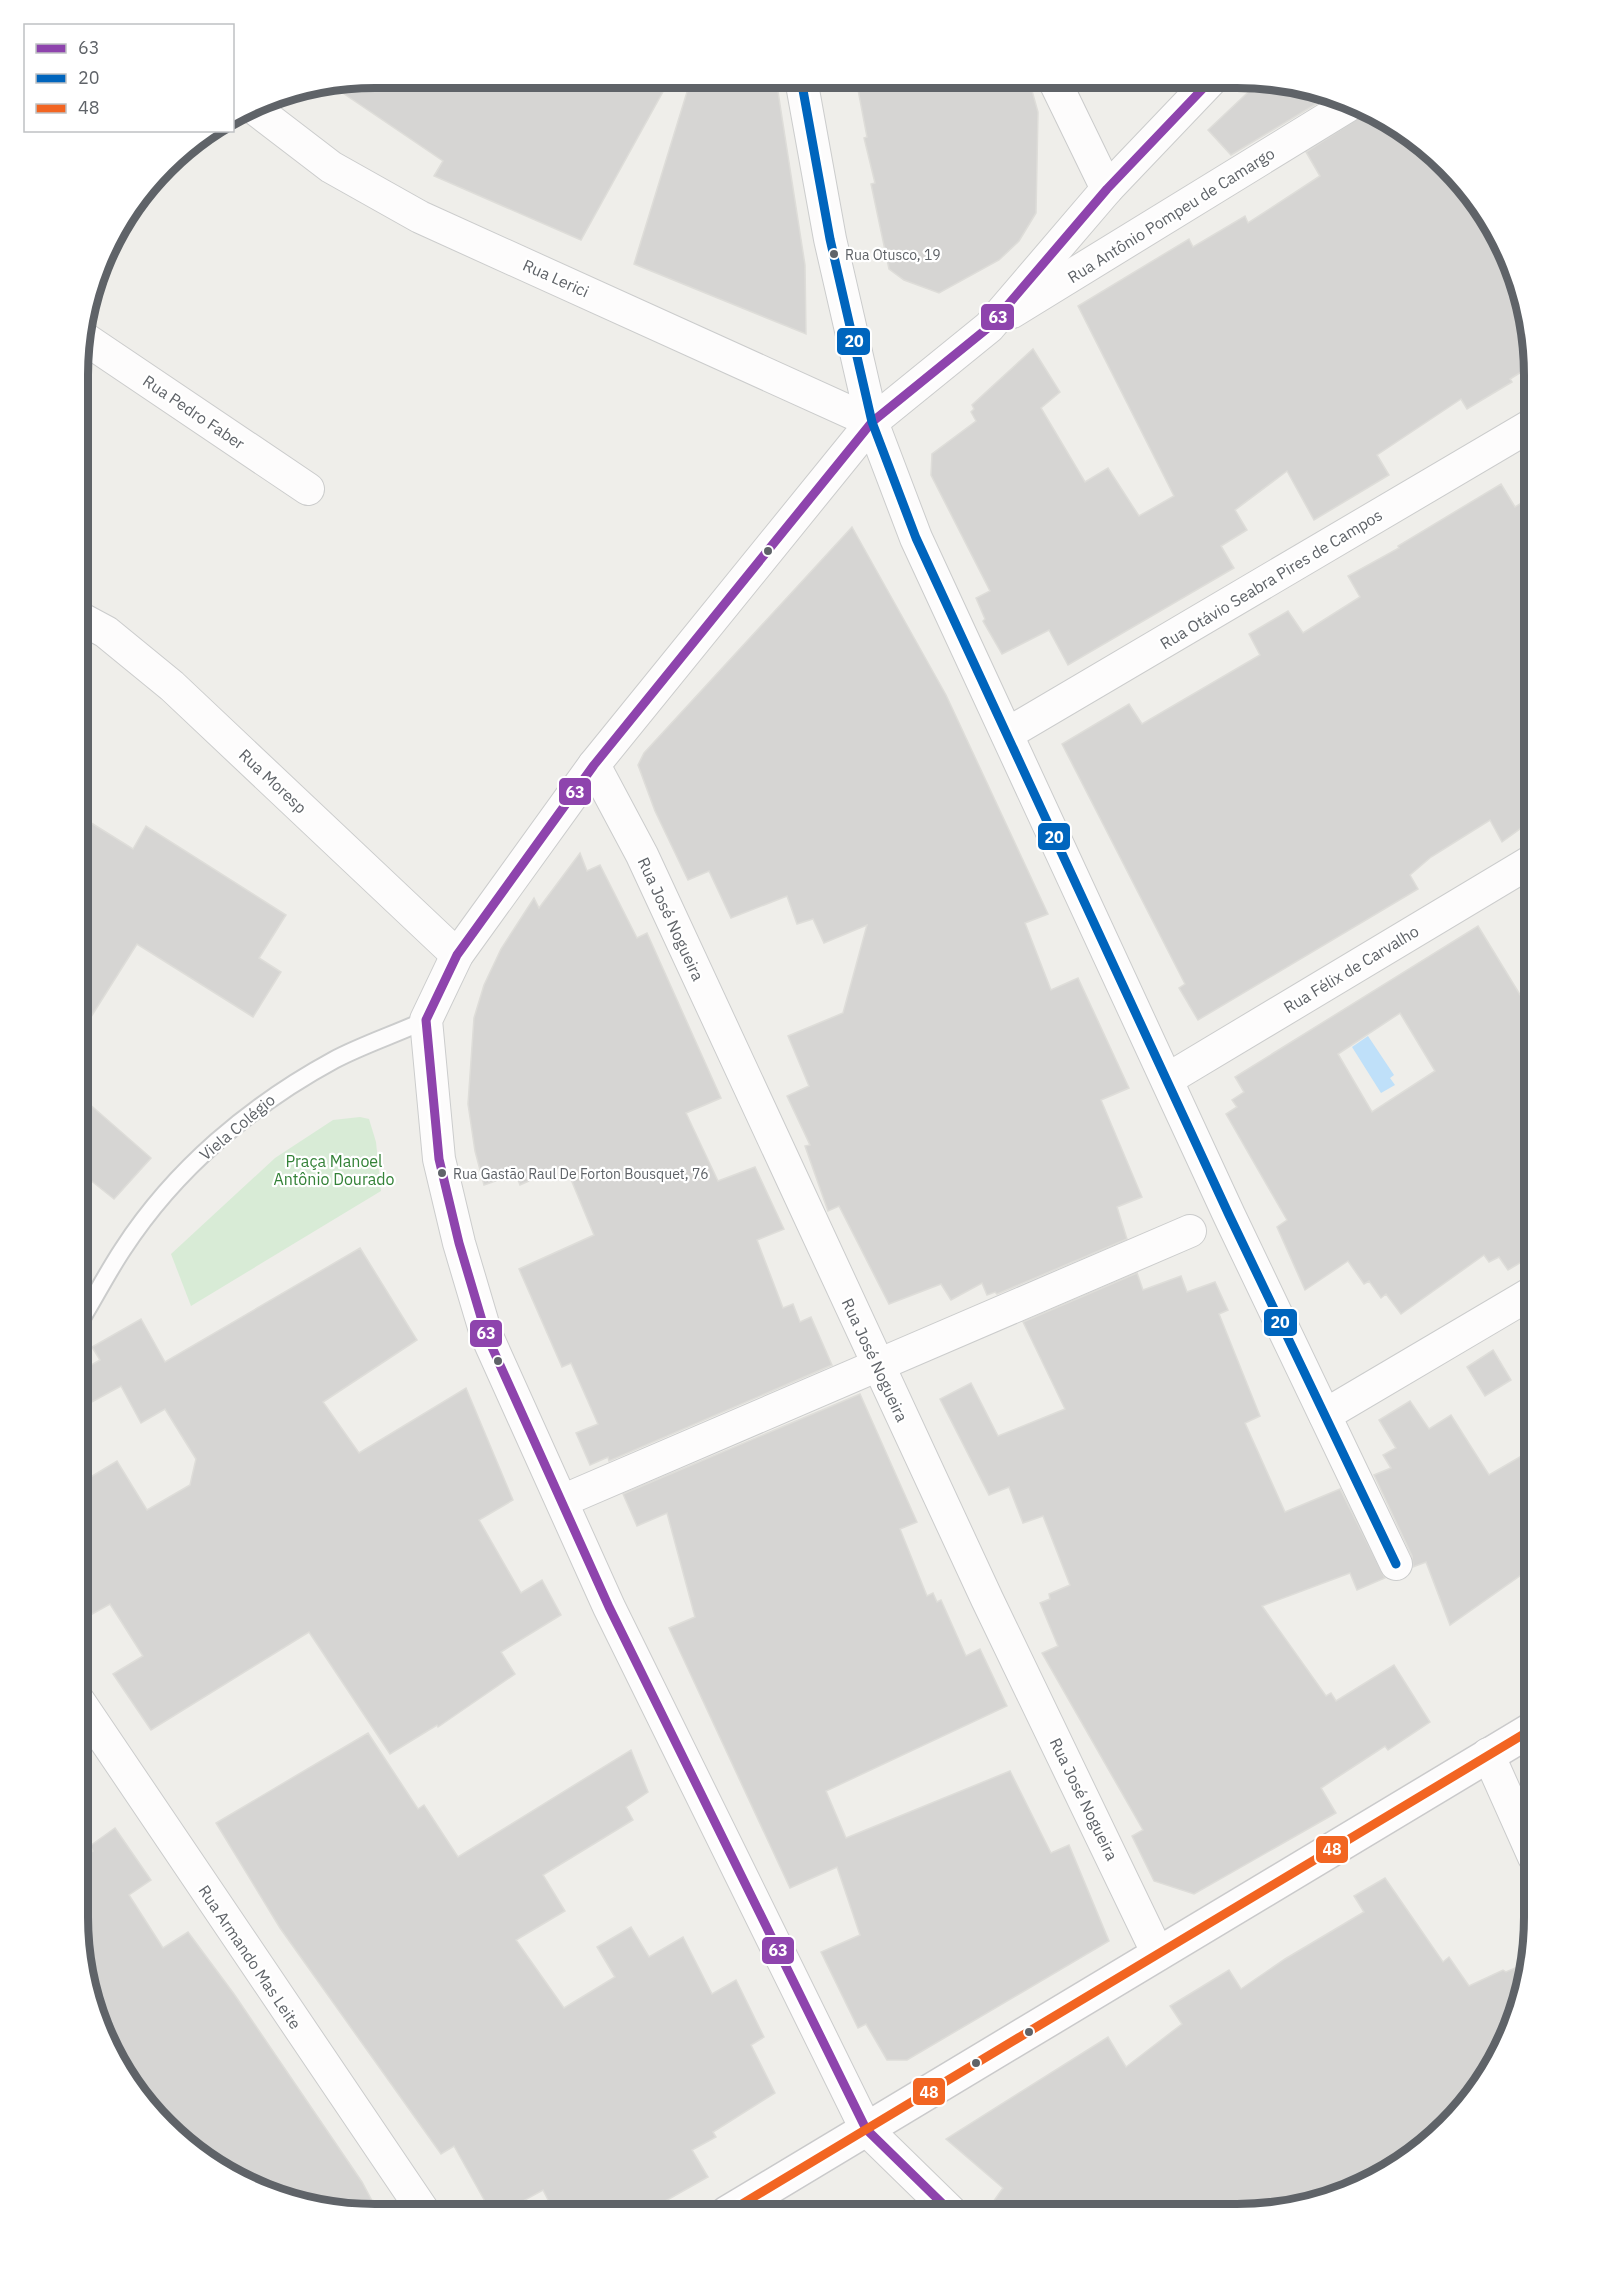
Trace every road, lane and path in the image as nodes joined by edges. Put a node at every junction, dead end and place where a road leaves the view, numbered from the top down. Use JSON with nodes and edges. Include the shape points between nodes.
{"nodes":[{"id":1,"x":803,"y":88,"type":"edge"},
{"id":2,"x":1058,"y":88,"type":"edge"},
{"id":3,"x":1203,"y":88,"type":"edge"},
{"id":4,"x":1343,"y":109,"type":"edge"},
{"id":5,"x":260,"y":113,"type":"edge"},
{"id":6,"x":1107,"y":189,"type":"junction"},
{"id":7,"x":989,"y":327,"type":"junction"},
{"id":8,"x":91,"y":342,"type":"edge"},
{"id":9,"x":872,"y":423,"type":"junction"},
{"id":10,"x":1524,"y":429,"type":"edge"},
{"id":11,"x":308,"y":489,"type":"dead end"},
{"id":12,"x":88,"y":622,"type":"edge"},
{"id":13,"x":1007,"y":734,"type":"junction"},
{"id":14,"x":594,"y":765,"type":"junction"},
{"id":15,"x":1524,"y":866,"type":"edge"},
{"id":16,"x":457,"y":955,"type":"junction"},
{"id":17,"x":426,"y":1020,"type":"junction"},
{"id":18,"x":1168,"y":1078,"type":"junction"},
{"id":19,"x":1190,"y":1231,"type":"dead end"},
{"id":20,"x":1524,"y":1297,"type":"edge"},
{"id":21,"x":88,"y":1308,"type":"edge"},
{"id":22,"x":878,"y":1365,"type":"junction"},
{"id":23,"x":1325,"y":1415,"type":"junction"},
{"id":24,"x":562,"y":1501,"type":"junction"},
{"id":25,"x":1396,"y":1564,"type":"dead end"},
{"id":26,"x":88,"y":1715,"type":"edge"},
{"id":27,"x":1517,"y":1743,"type":"edge"},
{"id":28,"x":1524,"y":1790,"type":"edge"},
{"id":29,"x":1158,"y":1954,"type":"junction"},
{"id":30,"x":866,"y":2129,"type":"junction"},
{"id":31,"x":419,"y":2204,"type":"edge"},
{"id":32,"x":742,"y":2204,"type":"edge"},
{"id":33,"x":943,"y":2204,"type":"edge"}],
"edges":[{"from":1,"to":9,"type":"street","via":[[830,239]]},
{"from":2,"to":6,"type":"street"},
{"from":3,"to":6,"type":"street"},
{"from":4,"to":7,"type":"street","name":"Rua Antônio Pompeu de Camargo"},
{"from":5,"to":9,"type":"street","name":"Rua Lerici","via":[[331,167],[420,217]]},
{"from":6,"to":7,"type":"street"},
{"from":7,"to":9,"type":"street"},
{"from":8,"to":11,"type":"street","name":"Rua Pedro Faber"},
{"from":9,"to":13,"type":"street","via":[[916,538]]},
{"from":9,"to":14,"type":"street"},
{"from":10,"to":13,"type":"street","name":"Rua Otávio Seabra Pires de Campos"},
{"from":12,"to":16,"type":"street","name":"Rua Moresp","via":[[106,632],[172,686]]},
{"from":13,"to":18,"type":"street"},
{"from":14,"to":16,"type":"street"},
{"from":14,"to":22,"type":"street","name":"Rua José Nogueira","via":[[642,855]]},
{"from":15,"to":18,"type":"street","name":"Rua Félix de Carvalho"},
{"from":16,"to":17,"type":"street"},
{"from":17,"to":21,"type":"lane","name":"Viela Colégio","via":[[336,1059],[277,1094],[218,1139],[154,1207]]},
{"from":17,"to":24,"type":"street","via":[[438,1159],[459,1243],[486,1334]]},
{"from":18,"to":23,"type":"street"},
{"from":19,"to":22,"type":"street"},
{"from":20,"to":23,"type":"street"},
{"from":22,"to":24,"type":"street"},
{"from":22,"to":29,"type":"street","name":"Rua José Nogueira"},
{"from":23,"to":25,"type":"street"},
{"from":24,"to":30,"type":"street","via":[[609,1607]]},
{"from":26,"to":31,"type":"street","name":"Rua Armando Mas Leite"},
{"from":27,"to":28,"type":"street"},
{"from":27,"to":29,"type":"main road"},
{"from":29,"to":30,"type":"main road"},
{"from":30,"to":32,"type":"main road"},
{"from":30,"to":33,"type":"street"}]}
